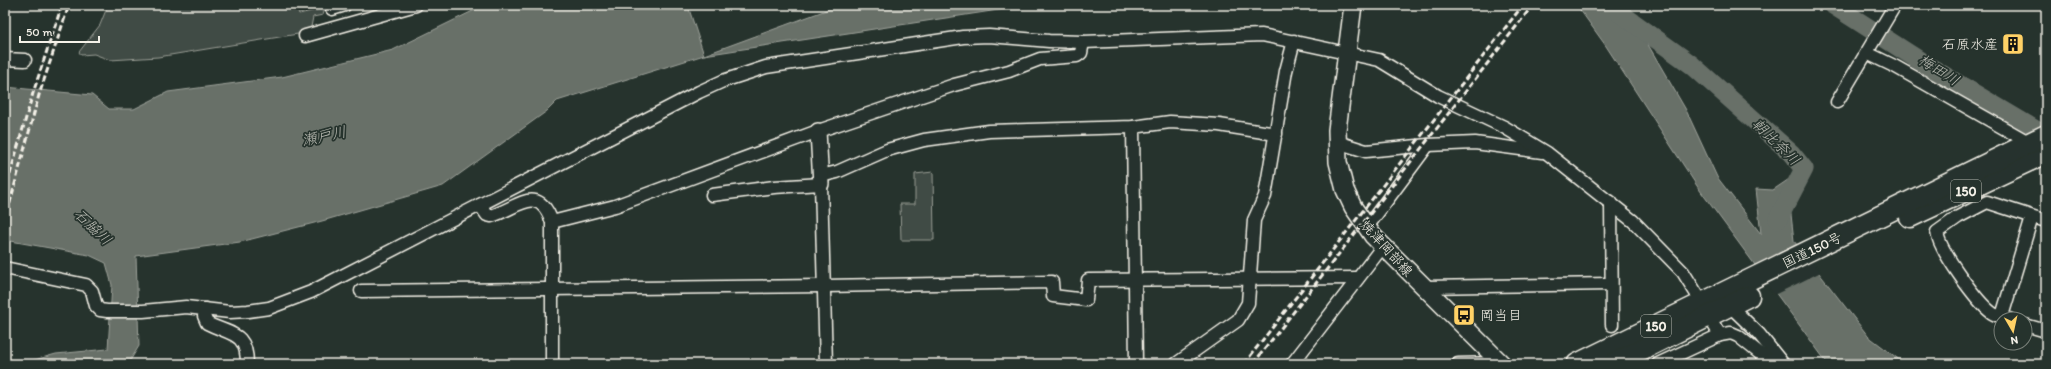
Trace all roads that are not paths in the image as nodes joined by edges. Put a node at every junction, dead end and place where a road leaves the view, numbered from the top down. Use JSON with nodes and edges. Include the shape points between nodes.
{"nodes":[{"id":1,"x":333,"y":5,"type":"edge"},
{"id":2,"x":345,"y":5,"type":"edge"},
{"id":3,"x":416,"y":5,"type":"edge"},
{"id":4,"x":1353,"y":5,"type":"edge"},
{"id":5,"x":1894,"y":5,"type":"edge"},
{"id":6,"x":305,"y":36,"type":"dead end"},
{"id":7,"x":1294,"y":41,"type":"junction"},
{"id":8,"x":1083,"y":42,"type":"junction"},
{"id":9,"x":1347,"y":50,"type":"junction"},
{"id":10,"x":1867,"y":53,"type":"junction"},
{"id":11,"x":5,"y":60,"type":"edge"},
{"id":12,"x":25,"y":60,"type":"dead end"},
{"id":13,"x":1837,"y":102,"type":"dead end"},
{"id":14,"x":1133,"y":127,"type":"junction"},
{"id":15,"x":818,"y":131,"type":"junction"},
{"id":16,"x":1276,"y":134,"type":"junction"},
{"id":17,"x":1337,"y":142,"type":"junction"},
{"id":18,"x":1428,"y":145,"type":"junction"},
{"id":19,"x":2042,"y":146,"type":"edge"},
{"id":20,"x":1547,"y":152,"type":"junction"},
{"id":21,"x":821,"y":180,"type":"junction"},
{"id":22,"x":712,"y":195,"type":"dead end"},
{"id":23,"x":1611,"y":202,"type":"junction"},
{"id":24,"x":480,"y":205,"type":"junction"},
{"id":25,"x":2032,"y":216,"type":"junction"},
{"id":26,"x":2046,"y":221,"type":"edge"},
{"id":27,"x":552,"y":222,"type":"junction"},
{"id":28,"x":1367,"y":227,"type":"junction"},
{"id":29,"x":1383,"y":246,"type":"junction"},
{"id":30,"x":5,"y":268,"type":"edge"},
{"id":31,"x":1358,"y":278,"type":"junction"},
{"id":32,"x":1250,"y":279,"type":"junction"},
{"id":33,"x":1134,"y":280,"type":"junction"},
{"id":34,"x":1610,"y":284,"type":"junction"},
{"id":35,"x":824,"y":286,"type":"junction"},
{"id":36,"x":1425,"y":287,"type":"junction"},
{"id":37,"x":551,"y":290,"type":"junction"},
{"id":38,"x":361,"y":291,"type":"dead end"},
{"id":39,"x":1698,"y":296,"type":"dead end"},
{"id":40,"x":1736,"y":297,"type":"junction"},
{"id":41,"x":205,"y":309,"type":"junction"},
{"id":42,"x":2008,"y":311,"type":"edge"},
{"id":43,"x":1993,"y":313,"type":"edge"},
{"id":44,"x":1612,"y":325,"type":"dead end"},
{"id":45,"x":2033,"y":327,"type":"edge"},
{"id":46,"x":2046,"y":331,"type":"edge"},
{"id":47,"x":247,"y":364,"type":"edge"},
{"id":48,"x":552,"y":364,"type":"edge"},
{"id":49,"x":826,"y":364,"type":"edge"},
{"id":50,"x":1136,"y":364,"type":"edge"},
{"id":51,"x":1176,"y":364,"type":"edge"},
{"id":52,"x":1292,"y":364,"type":"edge"},
{"id":53,"x":1458,"y":364,"type":"edge"},
{"id":54,"x":1501,"y":364,"type":"edge"},
{"id":55,"x":1577,"y":364,"type":"edge"},
{"id":56,"x":1613,"y":364,"type":"edge"},
{"id":57,"x":1658,"y":364,"type":"edge"},
{"id":58,"x":1773,"y":364,"type":"edge"},
{"id":59,"x":1783,"y":364,"type":"edge"}],
"edges":[{"from":1,"to":2,"type":"street","via":[[332,9]]},
{"from":3,"to":6,"type":"street"},
{"from":4,"to":9,"type":"main road","name":"焼津岡部線"},
{"from":5,"to":10,"type":"street"},
{"from":7,"to":8,"type":"street","via":[[1247,35]]},
{"from":7,"to":9,"type":"street"},
{"from":7,"to":16,"type":"street","via":[[1286,71]]},
{"from":8,"to":15,"type":"street","via":[[1081,53],[1077,56],[1040,60],[1009,72],[954,85]]},
{"from":8,"to":24,"type":"street","via":[[989,36],[963,37],[766,67],[699,92]]},
{"from":9,"to":17,"type":"main road","name":"焼津岡部線"},
{"from":9,"to":20,"type":"street","via":[[1386,62],[1438,96],[1504,127]]},
{"from":10,"to":13,"type":"street"},
{"from":10,"to":19,"type":"street"},
{"from":11,"to":12,"type":"street"},
{"from":14,"to":16,"type":"street","via":[[1170,122],[1219,125]]},
{"from":14,"to":21,"type":"street","via":[[989,130],[924,140],[887,150]]},
{"from":14,"to":33,"type":"street"},
{"from":15,"to":21,"type":"street"},
{"from":15,"to":27,"type":"street","via":[[615,206]]},
{"from":16,"to":32,"type":"street","via":[[1266,196],[1254,220]]},
{"from":17,"to":18,"type":"street","via":[[1366,151]]},
{"from":17,"to":28,"type":"main road","name":"焼津岡部線","via":[[1338,162],[1346,190],[1353,207]]},
{"from":18,"to":20,"type":"street","via":[[1493,144]]},
{"from":18,"to":28,"type":"street"},
{"from":19,"to":40,"type":"highway","name":"国道150号","number":"150"},
{"from":20,"to":23,"type":"street"},
{"from":21,"to":22,"type":"street"},
{"from":21,"to":35,"type":"street"},
{"from":23,"to":34,"type":"street"},
{"from":23,"to":39,"type":"street","via":[[1683,272]]},
{"from":24,"to":27,"type":"street","via":[[487,215],[491,216],[522,202],[538,201],[545,205]]},
{"from":24,"to":41,"type":"street","via":[[287,302],[248,311]]},
{"from":25,"to":26,"type":"street"},
{"from":25,"to":42,"type":"street"},
{"from":25,"to":43,"type":"street","via":[[1987,202],[1958,217],[1937,232],[1938,240],[1952,266]]},
{"from":27,"to":37,"type":"street"},
{"from":28,"to":29,"type":"main road","name":"焼津岡部線"},
{"from":29,"to":31,"type":"street"},
{"from":29,"to":36,"type":"main road","name":"焼津岡部線"},
{"from":30,"to":41,"type":"street","via":[[86,285],[92,290],[96,306],[100,310],[143,311],[186,307]]},
{"from":31,"to":32,"type":"street"},
{"from":31,"to":52,"type":"street"},
{"from":32,"to":33,"type":"street"},
{"from":32,"to":51,"type":"street","via":[[1248,303],[1238,320]]},
{"from":33,"to":35,"type":"street","via":[[1088,280],[1086,300],[1053,296],[1052,282]]},
{"from":33,"to":50,"type":"street"},
{"from":34,"to":36,"type":"street"},
{"from":34,"to":44,"type":"street"},
{"from":35,"to":37,"type":"street"},
{"from":35,"to":49,"type":"street"},
{"from":36,"to":54,"type":"main road","name":"焼津岡部線"},
{"from":37,"to":38,"type":"street"},
{"from":37,"to":48,"type":"street"},
{"from":40,"to":55,"type":"highway","name":"国道150号","number":"150"},
{"from":40,"to":56,"type":"highway","name":"国道150号","number":"150"},
{"from":40,"to":59,"type":"street","via":[[1759,334]]},
{"from":41,"to":47,"type":"street","via":[[206,323],[232,333],[243,342]]},
{"from":45,"to":46,"type":"street"},
{"from":53,"to":54,"type":"street"},
{"from":57,"to":58,"type":"street","via":[[1717,330],[1738,336]]}]}
